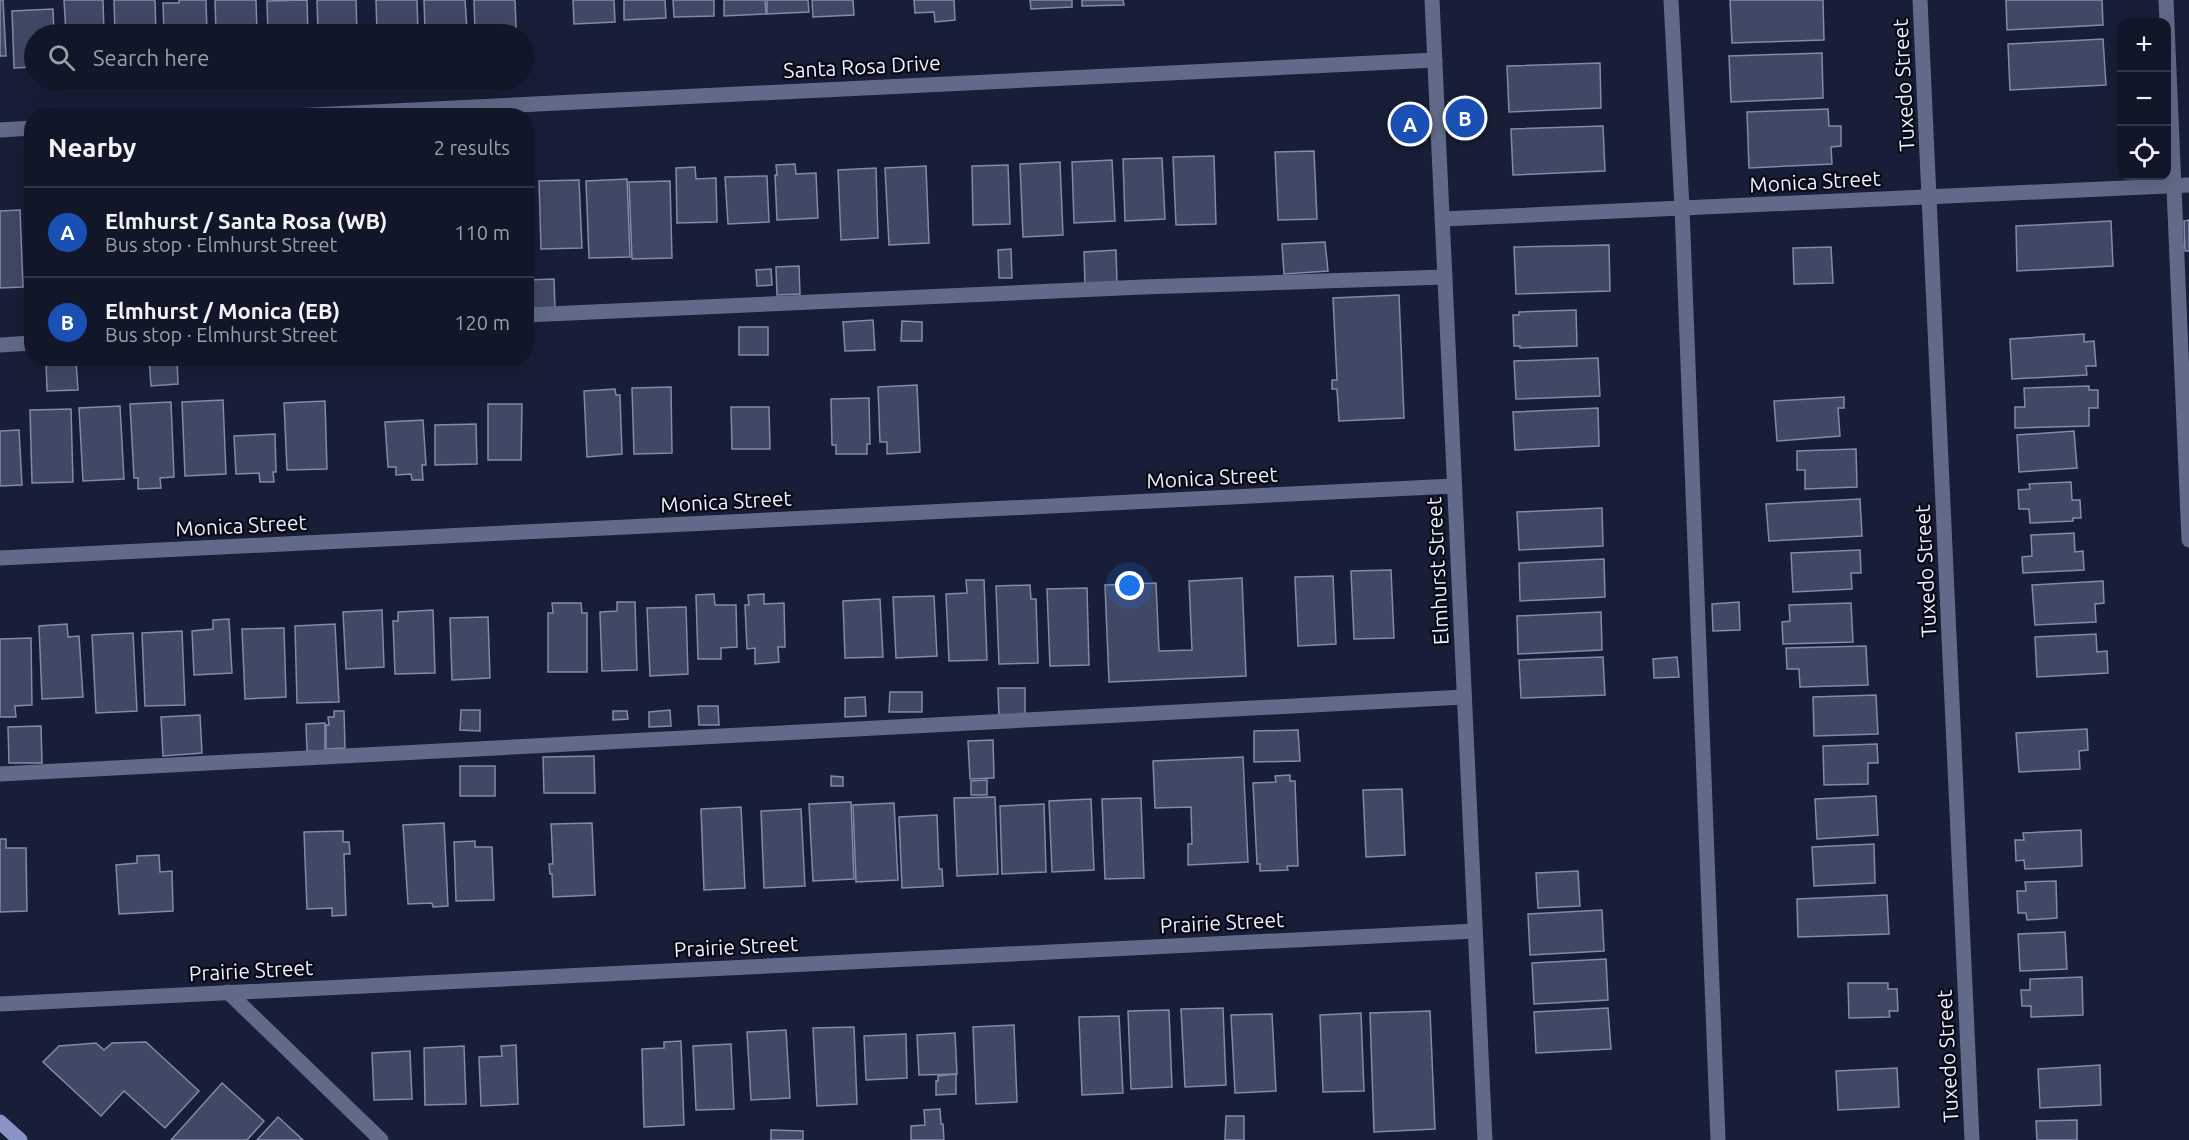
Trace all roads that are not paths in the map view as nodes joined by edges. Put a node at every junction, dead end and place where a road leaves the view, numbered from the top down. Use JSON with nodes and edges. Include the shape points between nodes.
{"nodes":[{"id":1,"x":1432,"y":0,"type":"edge"},
{"id":2,"x":1671,"y":0,"type":"edge"},
{"id":3,"x":1920,"y":0,"type":"edge"},
{"id":4,"x":2166,"y":0,"type":"edge"},
{"id":5,"x":1435,"y":60,"type":"junction"},
{"id":6,"x":454,"y":108,"type":"edge"},
{"id":7,"x":24,"y":128,"type":"edge"},
{"id":8,"x":0,"y":130,"type":"edge"},
{"id":9,"x":2181,"y":185,"type":"edge"},
{"id":10,"x":1929,"y":197,"type":"junction"},
{"id":11,"x":1682,"y":208,"type":"junction"},
{"id":12,"x":1442,"y":219,"type":"junction"},
{"id":13,"x":1445,"y":277,"type":"junction"},
{"id":14,"x":534,"y":315,"type":"edge"},
{"id":15,"x":24,"y":344,"type":"edge"},
{"id":16,"x":0,"y":345,"type":"edge"},
{"id":17,"x":1454,"y":486,"type":"junction"},
{"id":18,"x":2189,"y":540,"type":"edge"},
{"id":19,"x":0,"y":558,"type":"edge"},
{"id":20,"x":1464,"y":697,"type":"junction"},
{"id":21,"x":0,"y":774,"type":"edge"},
{"id":22,"x":1475,"y":931,"type":"junction"},
{"id":23,"x":228,"y":992,"type":"junction"},
{"id":24,"x":0,"y":1004,"type":"edge"},
{"id":25,"x":0,"y":1122,"type":"edge"},
{"id":26,"x":20,"y":1140,"type":"edge"},
{"id":27,"x":381,"y":1140,"type":"edge"},
{"id":28,"x":1485,"y":1140,"type":"edge"},
{"id":29,"x":1718,"y":1140,"type":"edge"},
{"id":30,"x":1972,"y":1140,"type":"edge"}],
"edges":[{"from":1,"to":5,"type":"street","name":"Elmhurst Street"},
{"from":2,"to":11,"type":"street"},
{"from":3,"to":10,"type":"street","name":"Tuxedo Street"},
{"from":4,"to":9,"type":"street"},
{"from":5,"to":6,"type":"street","name":"Santa Rosa Drive"},
{"from":5,"to":12,"type":"street","name":"Elmhurst Street"},
{"from":7,"to":8,"type":"street"},
{"from":9,"to":10,"type":"street","name":"Monica Street"},
{"from":9,"to":18,"type":"street"},
{"from":10,"to":11,"type":"street","name":"Monica Street"},
{"from":10,"to":30,"type":"street","name":"Tuxedo Street"},
{"from":11,"to":12,"type":"street","name":"Monica Street"},
{"from":11,"to":29,"type":"street"},
{"from":12,"to":13,"type":"street","name":"Elmhurst Street"},
{"from":13,"to":14,"type":"street"},
{"from":13,"to":17,"type":"street","name":"Elmhurst Street"},
{"from":15,"to":16,"type":"street"},
{"from":17,"to":19,"type":"street","name":"Monica Street"},
{"from":17,"to":20,"type":"street","name":"Elmhurst Street"},
{"from":20,"to":21,"type":"street"},
{"from":20,"to":22,"type":"street","name":"Elmhurst Street"},
{"from":22,"to":23,"type":"street","name":"Prairie Street"},
{"from":22,"to":28,"type":"street","name":"Elmhurst Street"},
{"from":23,"to":24,"type":"street","name":"Prairie Street"},
{"from":23,"to":27,"type":"street"},
{"from":25,"to":26,"type":"street"}]}
